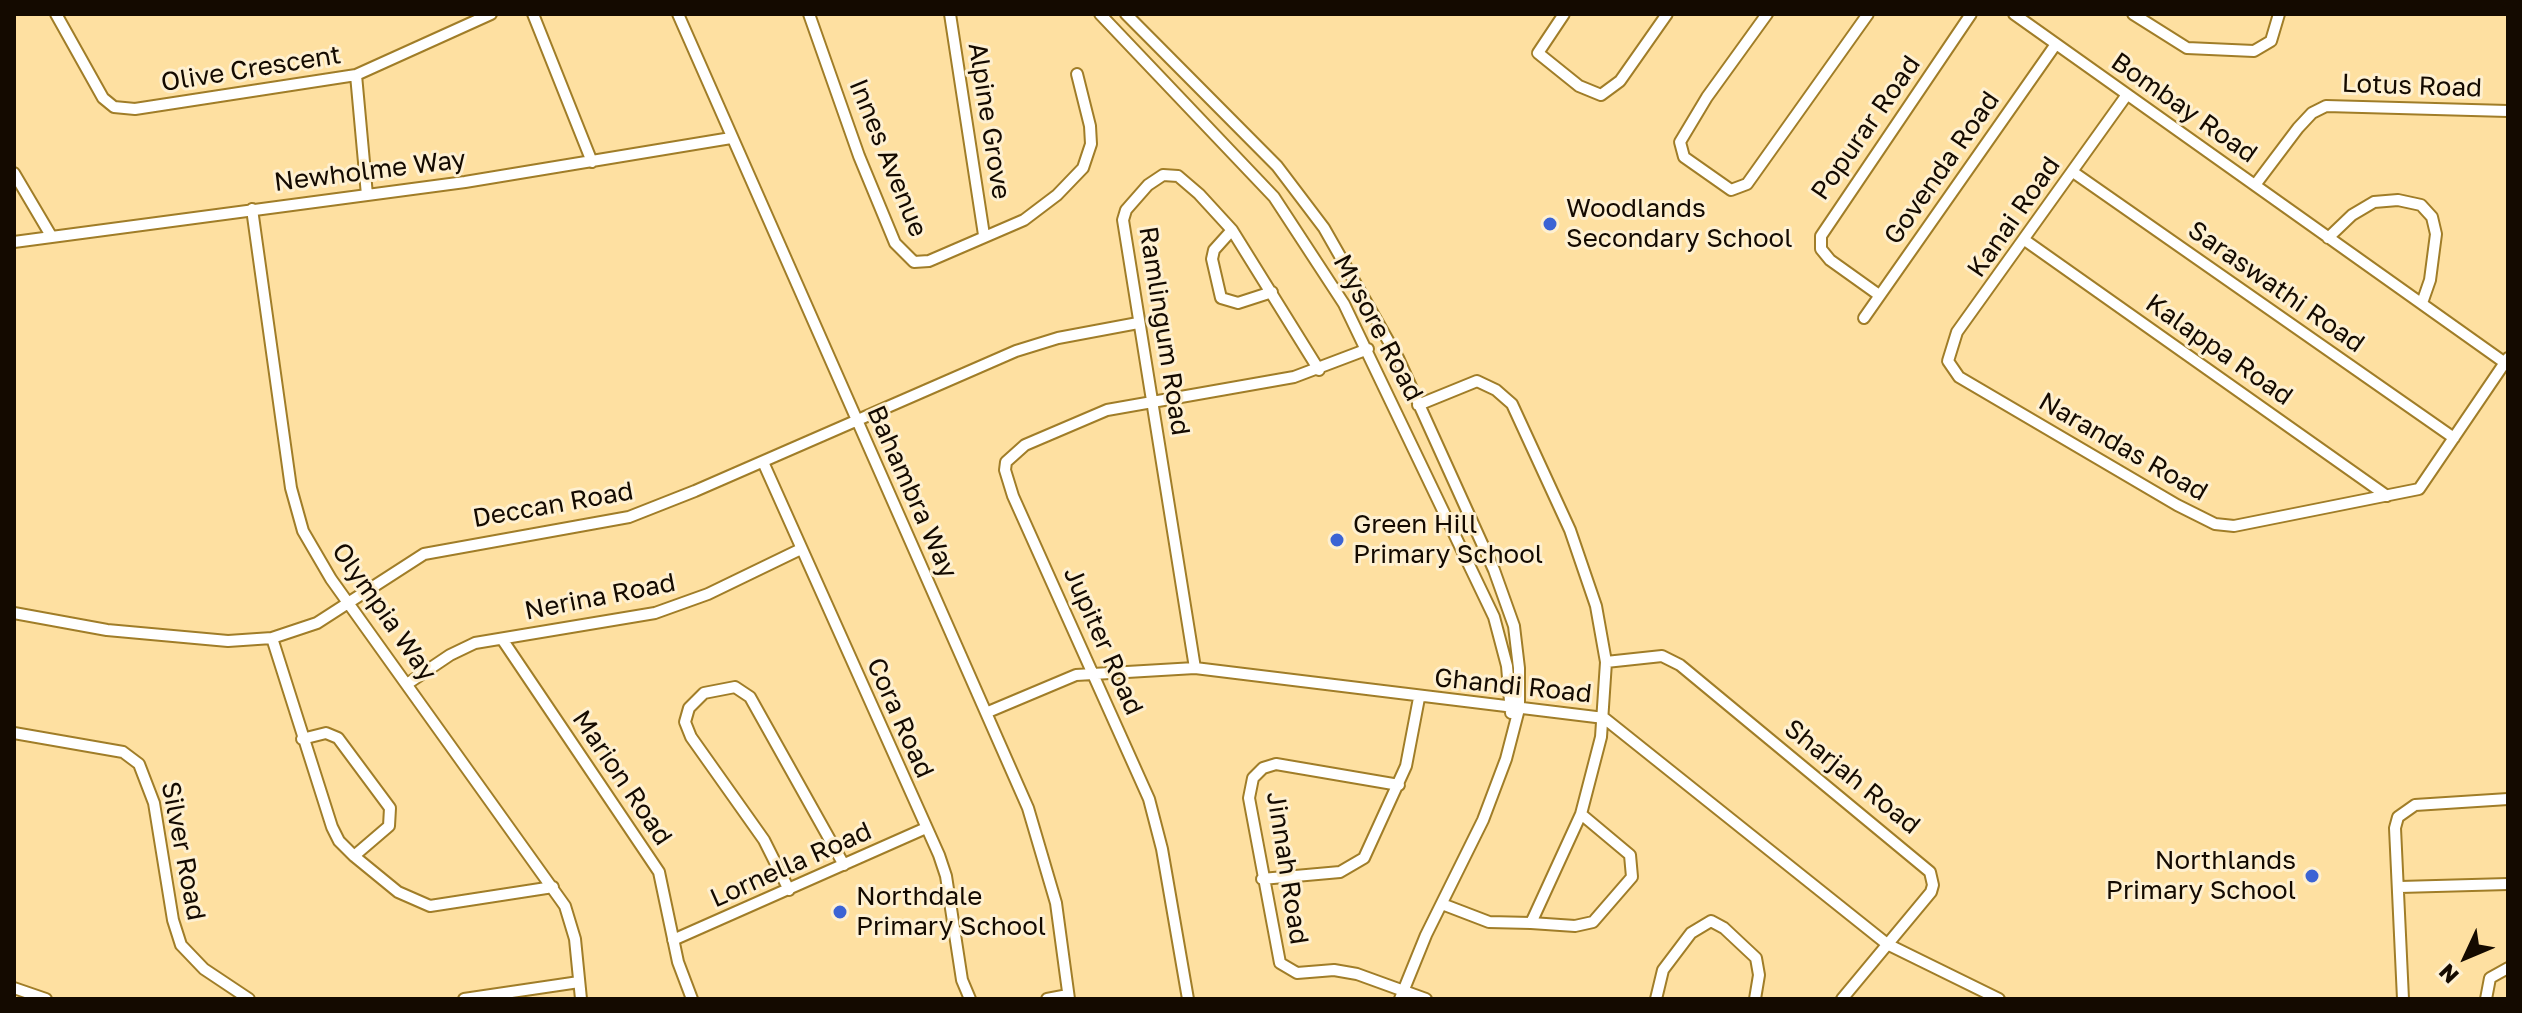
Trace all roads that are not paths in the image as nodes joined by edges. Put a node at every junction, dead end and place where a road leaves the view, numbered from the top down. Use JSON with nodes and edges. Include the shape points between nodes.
{"nodes":[{"id":1,"x":56,"y":14,"type":"edge"},
{"id":2,"x":491,"y":14,"type":"edge"},
{"id":3,"x":533,"y":14,"type":"edge"},
{"id":4,"x":678,"y":14,"type":"edge"},
{"id":5,"x":809,"y":14,"type":"edge"},
{"id":6,"x":950,"y":14,"type":"edge"},
{"id":7,"x":1100,"y":14,"type":"edge"},
{"id":8,"x":1126,"y":14,"type":"edge"},
{"id":9,"x":1564,"y":14,"type":"edge"},
{"id":10,"x":1667,"y":14,"type":"edge"},
{"id":11,"x":1767,"y":14,"type":"edge"},
{"id":12,"x":1868,"y":14,"type":"edge"},
{"id":13,"x":1971,"y":14,"type":"edge"},
{"id":14,"x":2014,"y":14,"type":"edge"},
{"id":15,"x":2133,"y":14,"type":"edge"},
{"id":16,"x":2279,"y":14,"type":"edge"},
{"id":17,"x":2056,"y":44,"type":"junction"},
{"id":18,"x":1077,"y":74,"type":"dead end"},
{"id":19,"x":356,"y":75,"type":"junction"},
{"id":20,"x":2126,"y":96,"type":"junction"},
{"id":21,"x":2508,"y":111,"type":"edge"},
{"id":22,"x":731,"y":138,"type":"junction"},
{"id":23,"x":592,"y":162,"type":"junction"},
{"id":24,"x":2073,"y":172,"type":"junction"},
{"id":25,"x":14,"y":173,"type":"edge"},
{"id":26,"x":2255,"y":185,"type":"junction"},
{"id":27,"x":367,"y":195,"type":"junction"},
{"id":28,"x":252,"y":209,"type":"junction"},
{"id":29,"x":1232,"y":230,"type":"junction"},
{"id":30,"x":50,"y":234,"type":"junction"},
{"id":31,"x":984,"y":235,"type":"junction"},
{"id":32,"x":2328,"y":238,"type":"junction"},
{"id":33,"x":2026,"y":241,"type":"junction"},
{"id":34,"x":14,"y":242,"type":"edge"},
{"id":35,"x":1272,"y":292,"type":"junction"},
{"id":36,"x":1879,"y":295,"type":"junction"},
{"id":37,"x":2422,"y":303,"type":"junction"},
{"id":38,"x":1864,"y":318,"type":"dead end"},
{"id":39,"x":1138,"y":323,"type":"junction"},
{"id":40,"x":1368,"y":349,"type":"junction"},
{"id":41,"x":2507,"y":362,"type":"edge"},
{"id":42,"x":1950,"y":367,"type":"joint"},
{"id":43,"x":1319,"y":370,"type":"junction"},
{"id":44,"x":1153,"y":400,"type":"junction"},
{"id":45,"x":1418,"y":405,"type":"junction"},
{"id":46,"x":857,"y":421,"type":"junction"},
{"id":47,"x":2454,"y":438,"type":"junction"},
{"id":48,"x":763,"y":462,"type":"junction"},
{"id":49,"x":2387,"y":496,"type":"junction"},
{"id":50,"x":801,"y":549,"type":"junction"},
{"id":51,"x":349,"y":603,"type":"junction"},
{"id":52,"x":14,"y":613,"type":"edge"},
{"id":53,"x":272,"y":638,"type":"junction"},
{"id":54,"x":502,"y":639,"type":"junction"},
{"id":55,"x":1606,"y":662,"type":"junction"},
{"id":56,"x":1195,"y":668,"type":"junction"},
{"id":57,"x":1095,"y":673,"type":"junction"},
{"id":58,"x":407,"y":684,"type":"junction"},
{"id":59,"x":1419,"y":698,"type":"junction"},
{"id":60,"x":1514,"y":709,"type":"junction"},
{"id":61,"x":988,"y":712,"type":"junction"},
{"id":62,"x":1604,"y":718,"type":"junction"},
{"id":63,"x":14,"y":733,"type":"edge"},
{"id":64,"x":302,"y":739,"type":"junction"},
{"id":65,"x":1399,"y":785,"type":"junction"},
{"id":66,"x":2508,"y":799,"type":"edge"},
{"id":67,"x":1581,"y":814,"type":"junction"},
{"id":68,"x":926,"y":828,"type":"junction"},
{"id":69,"x":354,"y":856,"type":"junction"},
{"id":70,"x":844,"y":865,"type":"junction"},
{"id":71,"x":1262,"y":879,"type":"junction"},
{"id":72,"x":2508,"y":884,"type":"edge"},
{"id":73,"x":553,"y":887,"type":"junction"},
{"id":74,"x":2400,"y":887,"type":"junction"},
{"id":75,"x":789,"y":890,"type":"junction"},
{"id":76,"x":1442,"y":904,"type":"junction"},
{"id":77,"x":1531,"y":923,"type":"junction"},
{"id":78,"x":673,"y":940,"type":"junction"},
{"id":79,"x":1887,"y":944,"type":"junction"},
{"id":80,"x":2508,"y":968,"type":"edge"},
{"id":81,"x":579,"y":982,"type":"junction"},
{"id":82,"x":14,"y":988,"type":"edge"},
{"id":83,"x":1400,"y":996,"type":"edge"},
{"id":84,"x":1068,"y":997,"type":"edge"},
{"id":85,"x":46,"y":999,"type":"edge"},
{"id":86,"x":249,"y":999,"type":"edge"},
{"id":87,"x":464,"y":999,"type":"edge"},
{"id":88,"x":581,"y":999,"type":"edge"},
{"id":89,"x":692,"y":999,"type":"edge"},
{"id":90,"x":970,"y":999,"type":"edge"},
{"id":91,"x":1047,"y":999,"type":"edge"},
{"id":92,"x":1188,"y":999,"type":"edge"},
{"id":93,"x":1426,"y":999,"type":"edge"},
{"id":94,"x":1656,"y":999,"type":"edge"},
{"id":95,"x":1755,"y":999,"type":"edge"},
{"id":96,"x":1842,"y":999,"type":"edge"},
{"id":97,"x":1999,"y":999,"type":"edge"},
{"id":98,"x":2403,"y":999,"type":"edge"},
{"id":99,"x":2486,"y":999,"type":"edge"}],
"edges":[{"from":1,"to":19,"type":"street","name":"Olive Crescent","via":[[98,90],[114,107],[135,109]]},
{"from":2,"to":19,"type":"street","name":"Olive Crescent"},
{"from":3,"to":23,"type":"street"},
{"from":4,"to":22,"type":"street","name":"Bahambra Way"},
{"from":5,"to":31,"type":"street","name":"Innes Avenue","via":[[859,156],[901,252],[920,263]]},
{"from":6,"to":31,"type":"street","name":"Alpine Grove"},
{"from":7,"to":40,"type":"street","name":"Mysore Road","via":[[1274,197]]},
{"from":8,"to":45,"type":"street","name":"Mysore Road","via":[[1298,191],[1359,286]]},
{"from":9,"to":10,"type":"street","via":[[1538,53],[1579,86],[1601,95],[1620,81]]},
{"from":11,"to":12,"type":"street","via":[[1680,142],[1684,157],[1731,190],[1747,184]]},
{"from":13,"to":36,"type":"street","name":"Popurar Road","via":[[1821,236],[1821,249],[1830,260]]},
{"from":14,"to":17,"type":"street","name":"Bombay Road"},
{"from":15,"to":16,"type":"street","via":[[2187,48],[2245,51],[2271,41]]},
{"from":17,"to":20,"type":"street","name":"Bombay Road"},
{"from":17,"to":36,"type":"street","name":"Govenda Road"},
{"from":18,"to":31,"type":"street","name":"Innes Avenue","via":[[1090,126],[1083,168],[1038,211]]},
{"from":19,"to":27,"type":"street"},
{"from":20,"to":24,"type":"street","name":"Kanai Road"},
{"from":20,"to":26,"type":"street","name":"Bombay Road"},
{"from":21,"to":26,"type":"street","name":"Lotus Road","via":[[2337,104],[2319,108]]},
{"from":22,"to":23,"type":"street","name":"Newholme Way"},
{"from":22,"to":46,"type":"street","name":"Bahambra Way"},
{"from":23,"to":27,"type":"street","name":"Newholme Way"},
{"from":24,"to":33,"type":"street","name":"Kanai Road"},
{"from":24,"to":47,"type":"street","name":"Saraswathi Road"},
{"from":25,"to":30,"type":"street"},
{"from":26,"to":32,"type":"street","name":"Bombay Road"},
{"from":27,"to":28,"type":"street","name":"Newholme Way"},
{"from":28,"to":30,"type":"street","name":"Newholme Way"},
{"from":28,"to":51,"type":"street","name":"Olympia Way","via":[[297,517]]},
{"from":29,"to":35,"type":"street","name":"Ramlingum Road"},
{"from":29,"to":35,"type":"street","via":[[1212,259],[1221,298],[1238,303]]},
{"from":29,"to":39,"type":"street","name":"Ramlingum Road","via":[[1178,176],[1163,175],[1148,185],[1123,220]]},
{"from":30,"to":34,"type":"street","name":"Newholme Way"},
{"from":32,"to":37,"type":"street","name":"Bombay Road"},
{"from":32,"to":37,"type":"street","via":[[2374,202],[2421,205],[2432,217],[2436,234]]},
{"from":33,"to":42,"type":"street","name":"Kanai Road","via":[[1957,332]]},
{"from":33,"to":49,"type":"street","name":"Kalappa Road"},
{"from":35,"to":43,"type":"street","name":"Ramlingum Road"},
{"from":36,"to":38,"type":"street","name":"Govenda Road"},
{"from":37,"to":41,"type":"street","name":"Bombay Road"},
{"from":39,"to":44,"type":"street","name":"Ramlingum Road"},
{"from":39,"to":46,"type":"street","name":"Deccan Road","via":[[1036,344]]},
{"from":40,"to":43,"type":"street"},
{"from":40,"to":60,"type":"street","name":"Mysore Road","via":[[1494,617]]},
{"from":41,"to":47,"type":"street","name":"Narandas Road"},
{"from":42,"to":49,"type":"street","name":"Narandas Road","via":[[1959,377],[2215,524],[2252,524]]},
{"from":43,"to":44,"type":"street"},
{"from":44,"to":56,"type":"street","name":"Ramlingum Road"},
{"from":44,"to":57,"type":"street","name":"Jupiter Road","via":[[1066,426],[1016,451],[1006,462],[1013,496]]},
{"from":45,"to":55,"type":"street","via":[[1477,381],[1512,404],[1570,530],[1596,606]]},
{"from":45,"to":60,"type":"street","name":"Mysore Road","via":[[1507,602],[1517,646]]},
{"from":46,"to":48,"type":"street","name":"Deccan Road"},
{"from":46,"to":61,"type":"street","name":"Bahambra Way"},
{"from":47,"to":49,"type":"street","name":"Narandas Road","via":[[2419,489]]},
{"from":48,"to":50,"type":"street","name":"Cora Road"},
{"from":48,"to":51,"type":"street","name":"Deccan Road","via":[[629,517],[424,554]]},
{"from":50,"to":54,"type":"street","name":"Nerina Road","via":[[667,610]]},
{"from":50,"to":68,"type":"street","name":"Cora Road"},
{"from":51,"to":53,"type":"street","name":"Deccan Road","via":[[317,623]]},
{"from":51,"to":58,"type":"street","name":"Olympia Way"},
{"from":52,"to":53,"type":"street","name":"Deccan Road","via":[[165,635]]},
{"from":53,"to":64,"type":"street"},
{"from":54,"to":58,"type":"street","name":"Nerina Road","via":[[465,647]]},
{"from":54,"to":78,"type":"street","name":"Marion Road","via":[[648,852],[663,882]]},
{"from":55,"to":62,"type":"street"},
{"from":55,"to":79,"type":"street","name":"Sharjah Road","via":[[1662,656],[1680,665],[1921,861],[1933,885]]},
{"from":56,"to":57,"type":"street","name":"Ghandi Road"},
{"from":56,"to":59,"type":"street","name":"Ghandi Road"},
{"from":57,"to":61,"type":"street","name":"Ghandi Road","via":[[1054,682]]},
{"from":57,"to":92,"type":"street","name":"Jupiter Road","via":[[1156,821]]},
{"from":58,"to":73,"type":"street","name":"Olympia Way"},
{"from":59,"to":60,"type":"street","name":"Ghandi Road"},
{"from":59,"to":65,"type":"street"},
{"from":60,"to":62,"type":"street","name":"Ghandi Road"},
{"from":60,"to":76,"type":"street","name":"Mysore Road","via":[[1496,789]]},
{"from":61,"to":84,"type":"street","name":"Bahambra Way","via":[[1042,845],[1056,903]]},
{"from":62,"to":67,"type":"street"},
{"from":62,"to":79,"type":"street","name":"Ghandi Road"},
{"from":63,"to":86,"type":"street","name":"Silver Road","via":[[123,752],[139,764],[154,803],[181,945],[204,969]]},
{"from":64,"to":69,"type":"street","via":[[332,827]]},
{"from":64,"to":69,"type":"street","via":[[326,733],[338,738],[390,808],[389,826]]},
{"from":65,"to":71,"type":"street","via":[[1371,848],[1357,865],[1340,872]]},
{"from":65,"to":71,"type":"street","name":"Jinnah Road","via":[[1298,766],[1263,768],[1253,778],[1249,798]]},
{"from":66,"to":74,"type":"street","via":[[2407,808],[2395,828]]},
{"from":67,"to":77,"type":"street"},
{"from":67,"to":77,"type":"street","via":[[1630,855],[1632,877],[1593,922]]},
{"from":68,"to":70,"type":"street","name":"Lornella Road"},
{"from":68,"to":90,"type":"street","name":"Cora Road","via":[[946,876],[962,980]]},
{"from":69,"to":73,"type":"street","via":[[398,892],[430,906]]},
{"from":70,"to":75,"type":"street","name":"Lornella Road"},
{"from":70,"to":75,"type":"street","via":[[750,697],[735,687],[704,693],[686,715],[688,730],[764,840]]},
{"from":71,"to":83,"type":"street","name":"Jinnah Road","via":[[1276,953],[1286,969],[1345,971]]},
{"from":72,"to":74,"type":"street"},
{"from":73,"to":81,"type":"street","name":"Olympia Way","via":[[572,924]]},
{"from":74,"to":98,"type":"street"},
{"from":75,"to":78,"type":"street","name":"Lornella Road"},
{"from":76,"to":77,"type":"street","via":[[1489,922]]},
{"from":76,"to":83,"type":"street","name":"Mysore Road"},
{"from":78,"to":89,"type":"street","name":"Marion Road"},
{"from":79,"to":96,"type":"street","name":"Sharjah Road"},
{"from":79,"to":97,"type":"street","name":"Ghandi Road"},
{"from":80,"to":99,"type":"street","via":[[2490,978]]},
{"from":81,"to":87,"type":"street"},
{"from":81,"to":88,"type":"street","name":"Olympia Way"},
{"from":82,"to":85,"type":"street"},
{"from":83,"to":93,"type":"street","name":"Jinnah Road"},
{"from":84,"to":91,"type":"street"},
{"from":94,"to":95,"type":"street","via":[[1663,970],[1691,933],[1711,921],[1756,958]]}]}
